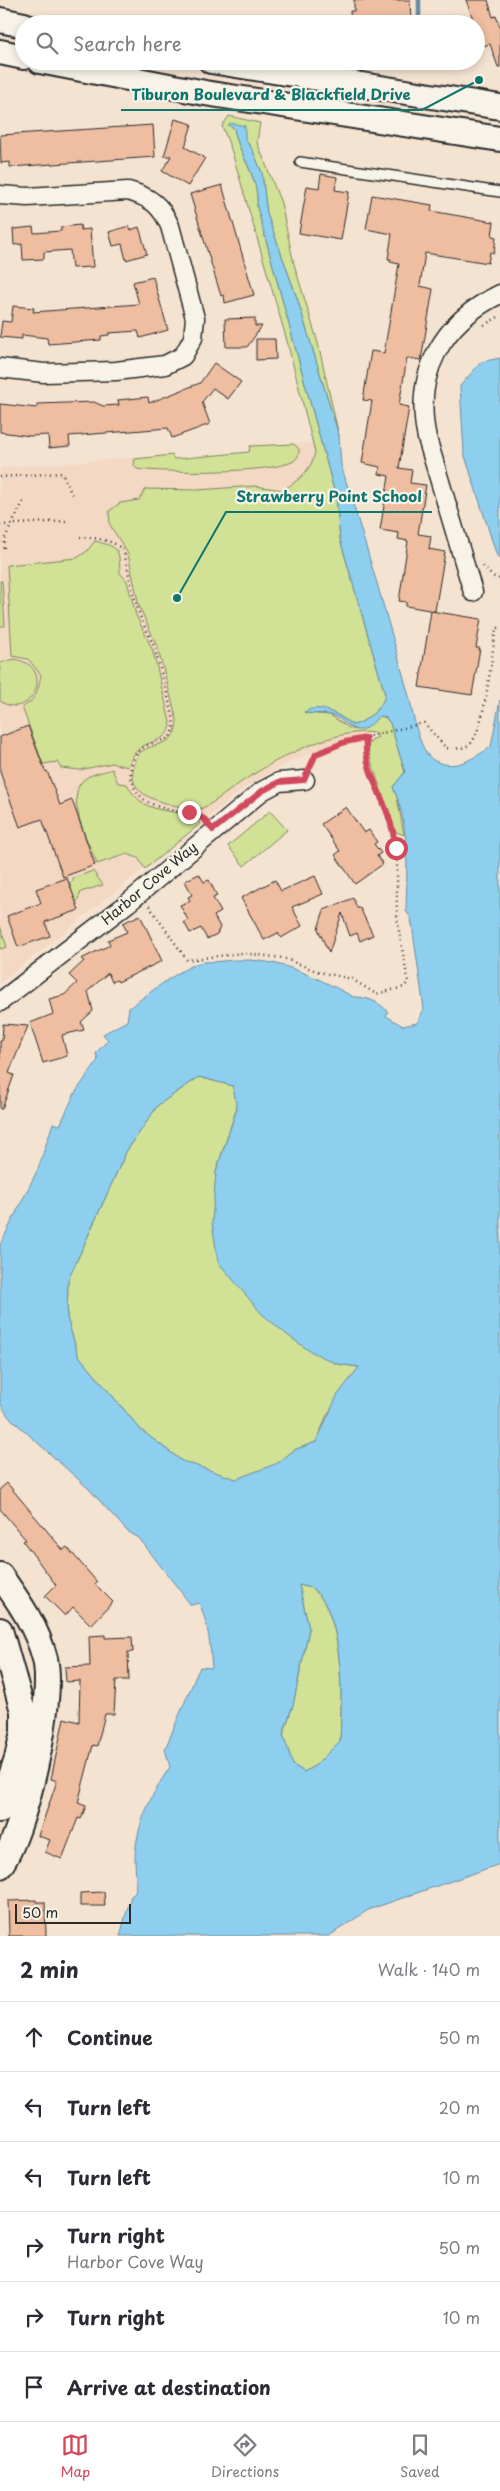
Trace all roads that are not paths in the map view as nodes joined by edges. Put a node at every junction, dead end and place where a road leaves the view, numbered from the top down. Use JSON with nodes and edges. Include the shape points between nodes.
{"nodes":[{"id":1,"x":0,"y":20,"type":"edge"},
{"id":2,"x":15,"y":24,"type":"edge"},
{"id":3,"x":85,"y":70,"type":"edge"},
{"id":4,"x":268,"y":70,"type":"edge"},
{"id":5,"x":500,"y":107,"type":"edge"},
{"id":6,"x":500,"y":139,"type":"edge"},
{"id":7,"x":300,"y":162,"type":"dead end"},
{"id":8,"x":500,"y":192,"type":"edge"},
{"id":9,"x":0,"y":195,"type":"edge"},
{"id":10,"x":500,"y":294,"type":"edge"},
{"id":11,"x":0,"y":368,"type":"edge"},
{"id":12,"x":473,"y":592,"type":"dead end"},
{"id":13,"x":304,"y":780,"type":"road end"},
{"id":14,"x":0,"y":1002,"type":"edge"},
{"id":15,"x":0,"y":1575,"type":"edge"},
{"id":16,"x":0,"y":1630,"type":"edge"},
{"id":17,"x":0,"y":1810,"type":"edge"},
{"id":18,"x":0,"y":1866,"type":"edge"}],
"edges":[{"from":1,"to":2,"type":"main road"},
{"from":3,"to":6,"type":"main road","via":[[204,93]]},
{"from":4,"to":5,"type":"main road"},
{"from":7,"to":8,"type":"lane"},
{"from":9,"to":11,"type":"street","via":[[27,198],[128,191],[154,202],[164,212],[170,226],[195,328],[183,356],[165,365],[116,371],[52,373]]},
{"from":10,"to":12,"type":"street","via":[[476,307],[446,336],[431,362],[424,390],[427,438]]},
{"from":13,"to":14,"type":"street","name":"Harbor Cove Way","via":[[279,782],[262,791],[140,893]]},
{"from":15,"to":18,"type":"main road","via":[[29,1617],[40,1640],[48,1686],[46,1712],[30,1787],[17,1830]]},
{"from":16,"to":17,"type":"main road","via":[[23,1711],[23,1732],[17,1758]]}]}
